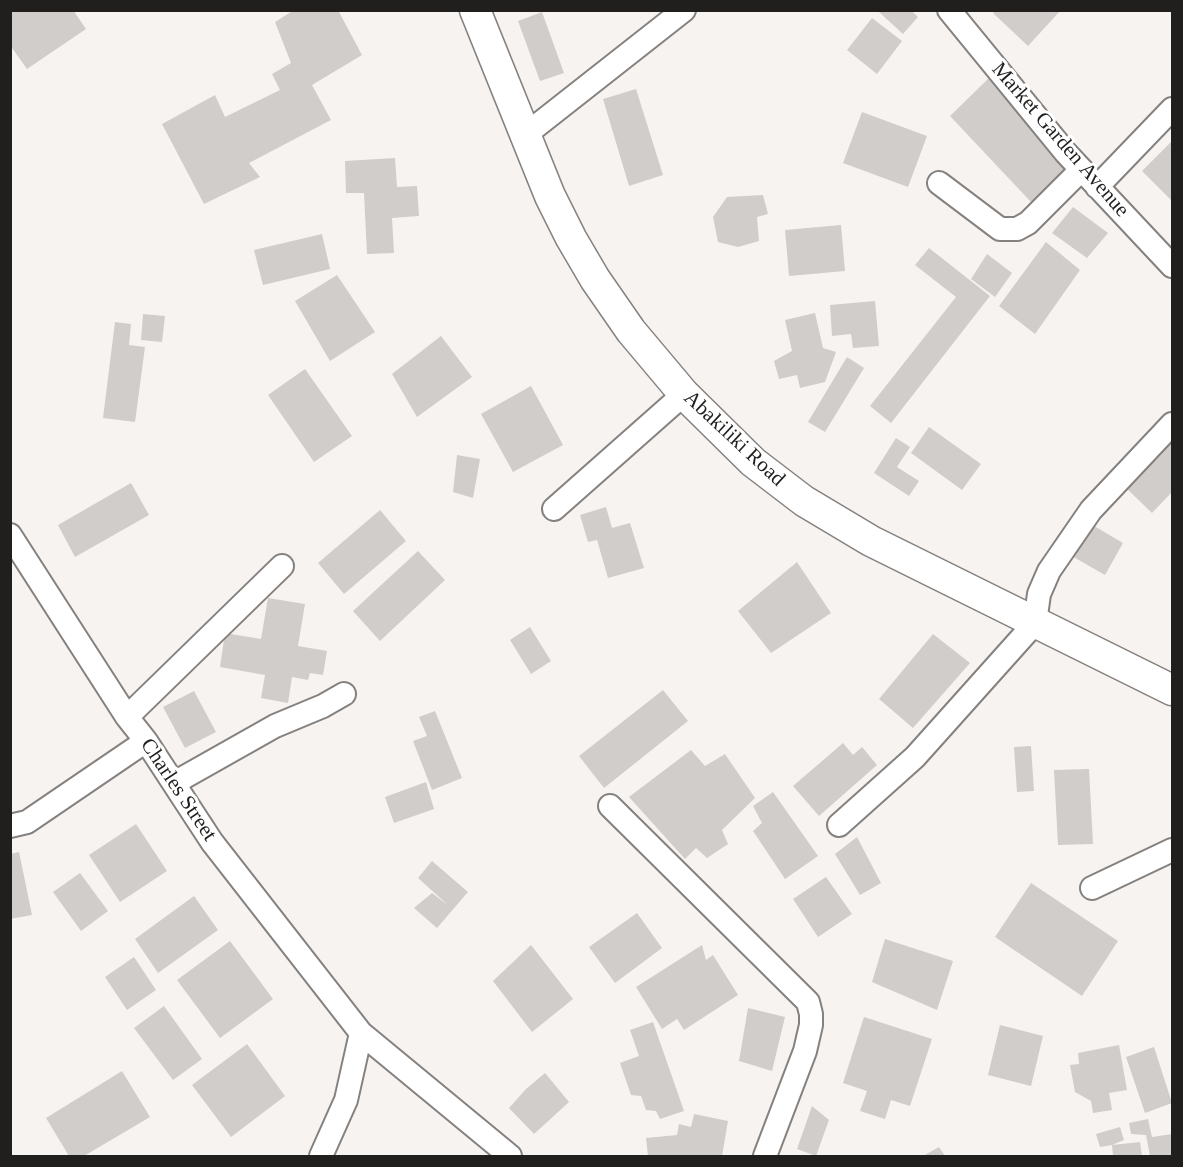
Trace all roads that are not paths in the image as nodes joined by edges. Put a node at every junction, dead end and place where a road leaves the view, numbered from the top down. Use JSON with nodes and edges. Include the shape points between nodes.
{"nodes":[{"id":1,"x":475,"y":10,"type":"edge"},
{"id":2,"x":684,"y":10,"type":"edge"},
{"id":3,"x":950,"y":10,"type":"edge"},
{"id":4,"x":1173,"y":109,"type":"edge"},
{"id":5,"x":525,"y":135,"type":"junction"},
{"id":6,"x":1081,"y":170,"type":"junction"},
{"id":7,"x":939,"y":183,"type":"dead end"},
{"id":8,"x":1097,"y":187,"type":"junction"},
{"id":9,"x":1173,"y":266,"type":"edge"},
{"id":10,"x":684,"y":394,"type":"junction"},
{"id":11,"x":1173,"y":424,"type":"edge"},
{"id":12,"x":554,"y":509,"type":"dead end"},
{"id":13,"x":10,"y":536,"type":"edge"},
{"id":14,"x":282,"y":566,"type":"dead end"},
{"id":15,"x":1035,"y":623,"type":"junction"},
{"id":16,"x":1173,"y":690,"type":"edge"},
{"id":17,"x":344,"y":694,"type":"dead end"},
{"id":18,"x":127,"y":717,"type":"junction"},
{"id":19,"x":146,"y":741,"type":"junction"},
{"id":20,"x":174,"y":783,"type":"junction"},
{"id":21,"x":610,"y":806,"type":"dead end"},
{"id":22,"x":839,"y":825,"type":"dead end"},
{"id":23,"x":10,"y":826,"type":"edge"},
{"id":24,"x":1173,"y":850,"type":"edge"},
{"id":25,"x":1092,"y":888,"type":"dead end"},
{"id":26,"x":361,"y":1033,"type":"junction"},
{"id":27,"x":321,"y":1156,"type":"edge"},
{"id":28,"x":510,"y":1156,"type":"edge"},
{"id":29,"x":765,"y":1156,"type":"edge"}],
"edges":[{"from":1,"to":5,"type":"main road","name":"Abakiliki Road"},
{"from":2,"to":5,"type":"street"},
{"from":3,"to":6,"type":"street","name":"Market Garden Avenue"},
{"from":4,"to":8,"type":"street"},
{"from":5,"to":10,"type":"main road","name":"Abakiliki Road","via":[[550,196],[595,279],[631,331]]},
{"from":6,"to":7,"type":"street","via":[[1028,223],[1017,229],[1000,229]]},
{"from":6,"to":8,"type":"street","name":"Market Garden Avenue"},
{"from":8,"to":9,"type":"street","name":"Market Garden Avenue"},
{"from":10,"to":12,"type":"street"},
{"from":10,"to":15,"type":"main road","name":"Abakiliki Road","via":[[753,462],[804,501],[871,541]]},
{"from":11,"to":15,"type":"street","via":[[1118,479],[1079,526],[1039,594]]},
{"from":13,"to":18,"type":"street","name":"Charles Street"},
{"from":14,"to":18,"type":"street"},
{"from":15,"to":16,"type":"main road","name":"Abakiliki Road"},
{"from":15,"to":22,"type":"street","via":[[915,757]]},
{"from":17,"to":20,"type":"street"},
{"from":18,"to":19,"type":"street","name":"Charles Street"},
{"from":19,"to":20,"type":"street","name":"Charles Street"},
{"from":19,"to":23,"type":"street","via":[[27,822]]},
{"from":20,"to":26,"type":"street","name":"Charles Street","via":[[212,842]]},
{"from":21,"to":29,"type":"street","via":[[808,1002],[811,1025],[805,1051]]},
{"from":24,"to":25,"type":"street"},
{"from":26,"to":27,"type":"street","via":[[346,1100]]},
{"from":26,"to":28,"type":"street","name":"Charles Street"}]}
